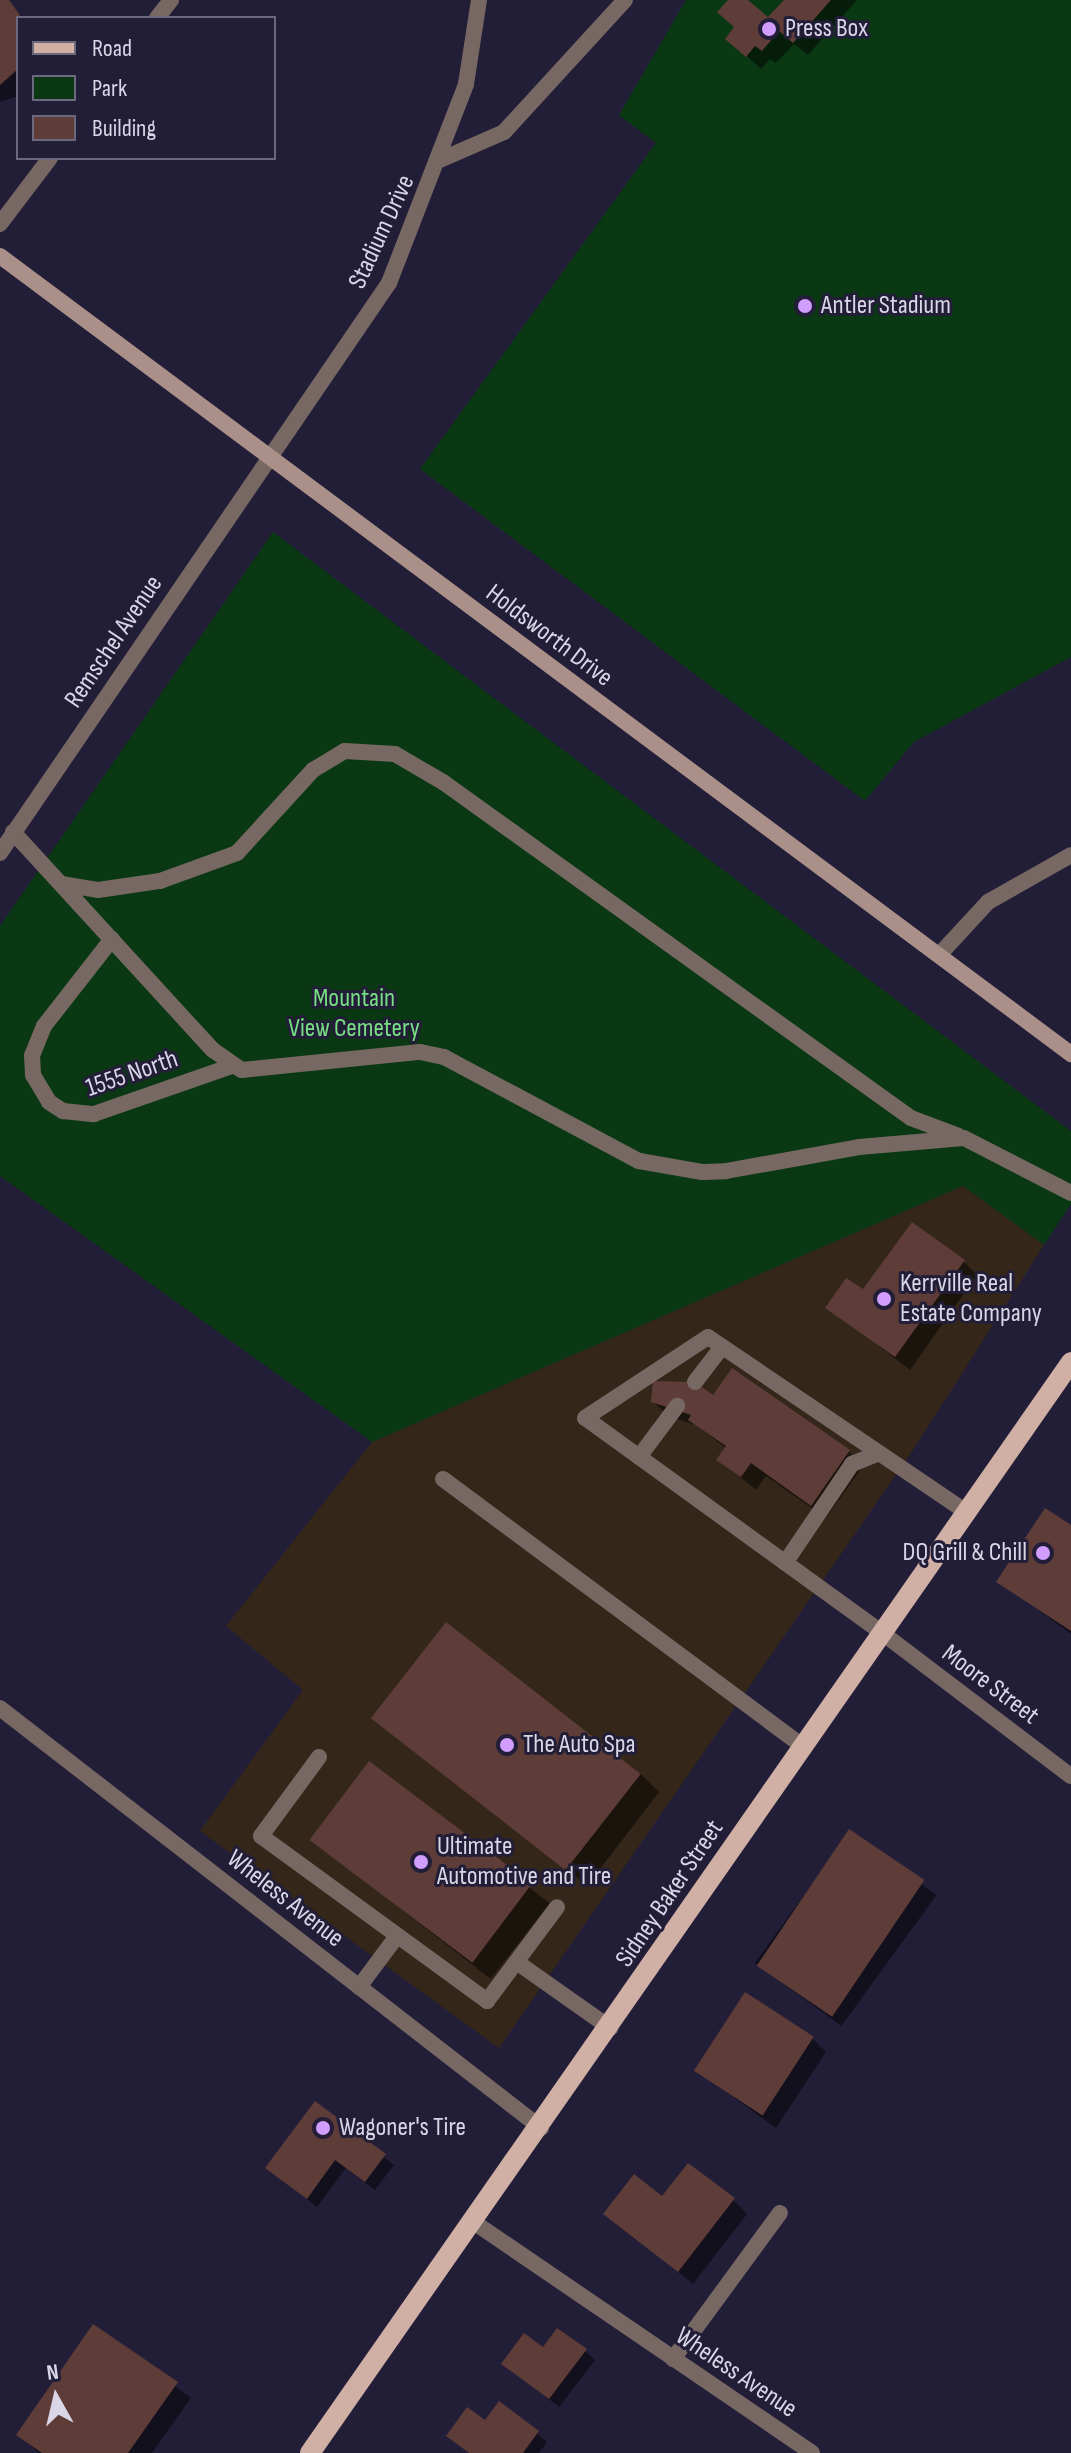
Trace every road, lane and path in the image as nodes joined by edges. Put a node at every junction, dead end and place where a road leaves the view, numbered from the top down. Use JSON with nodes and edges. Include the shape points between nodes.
{"nodes":[{"id":1,"x":171,"y":0,"type":"edge"},
{"id":2,"x":479,"y":0,"type":"edge"},
{"id":3,"x":625,"y":0,"type":"edge"},
{"id":4,"x":159,"y":16,"type":"edge"},
{"id":5,"x":48,"y":160,"type":"edge"},
{"id":6,"x":440,"y":160,"type":"junction"},
{"id":7,"x":0,"y":224,"type":"edge"},
{"id":8,"x":0,"y":256,"type":"edge"},
{"id":9,"x":269,"y":458,"type":"junction"},
{"id":10,"x":13,"y":832,"type":"junction"},
{"id":11,"x":0,"y":853,"type":"edge"},
{"id":12,"x":1071,"y":855,"type":"edge"},
{"id":13,"x":61,"y":884,"type":"junction"},
{"id":14,"x":112,"y":939,"type":"junction"},
{"id":15,"x":940,"y":954,"type":"junction"},
{"id":16,"x":1071,"y":1054,"type":"edge"},
{"id":17,"x":232,"y":1066,"type":"junction"},
{"id":18,"x":964,"y":1138,"type":"junction"},
{"id":19,"x":1071,"y":1193,"type":"edge"},
{"id":20,"x":722,"y":1347,"type":"junction"},
{"id":21,"x":1071,"y":1362,"type":"edge"},
{"id":22,"x":695,"y":1382,"type":"dead end"},
{"id":23,"x":677,"y":1406,"type":"dead end"},
{"id":24,"x":879,"y":1453,"type":"junction"},
{"id":25,"x":639,"y":1457,"type":"junction"},
{"id":26,"x":443,"y":1479,"type":"dead end"},
{"id":27,"x":965,"y":1511,"type":"junction"},
{"id":28,"x":785,"y":1563,"type":"junction"},
{"id":29,"x":881,"y":1632,"type":"junction"},
{"id":30,"x":0,"y":1708,"type":"edge"},
{"id":31,"x":803,"y":1746,"type":"junction"},
{"id":32,"x":319,"y":1757,"type":"dead end"},
{"id":33,"x":1071,"y":1776,"type":"edge"},
{"id":34,"x":557,"y":1907,"type":"dead end"},
{"id":35,"x":397,"y":1936,"type":"junction"},
{"id":36,"x":518,"y":1963,"type":"junction"},
{"id":37,"x":359,"y":1987,"type":"junction"},
{"id":38,"x":610,"y":2028,"type":"junction"},
{"id":39,"x":541,"y":2128,"type":"junction"},
{"id":40,"x":780,"y":2213,"type":"dead end"},
{"id":41,"x":475,"y":2223,"type":"junction"},
{"id":42,"x":673,"y":2359,"type":"junction"},
{"id":43,"x":310,"y":2453,"type":"edge"},
{"id":44,"x":812,"y":2453,"type":"edge"}],
"edges":[{"from":1,"to":4,"type":"street"},
{"from":2,"to":6,"type":"street","name":"Stadium Drive","via":[[466,84]]},
{"from":3,"to":6,"type":"street","via":[[504,132]]},
{"from":5,"to":7,"type":"street"},
{"from":6,"to":9,"type":"street","name":"Stadium Drive","via":[[389,283]]},
{"from":8,"to":9,"type":"main road","name":"Holdsworth Drive"},
{"from":9,"to":10,"type":"street","name":"Remschel Avenue"},
{"from":9,"to":15,"type":"main road","name":"Holdsworth Drive"},
{"from":10,"to":11,"type":"street","name":"Remschel Avenue"},
{"from":10,"to":13,"type":"street"},
{"from":12,"to":15,"type":"street","via":[[988,902]]},
{"from":13,"to":14,"type":"street"},
{"from":13,"to":18,"type":"street","via":[[98,890],[160,881],[237,853],[313,770],[345,751],[395,754],[443,782],[911,1118]]},
{"from":14,"to":17,"type":"street"},
{"from":14,"to":17,"type":"street","name":"1555 North","via":[[44,1026],[32,1055],[33,1075],[49,1102],[73,1113],[94,1114]]},
{"from":15,"to":16,"type":"main road","name":"Holdsworth Drive"},
{"from":17,"to":18,"type":"street","via":[[263,1071],[420,1052],[444,1057],[639,1161],[702,1172],[859,1147]]},
{"from":18,"to":19,"type":"street"},
{"from":20,"to":22,"type":"street"},
{"from":20,"to":24,"type":"street"},
{"from":20,"to":25,"type":"street","name":"Moore Street","via":[[708,1337],[585,1418]]},
{"from":21,"to":27,"type":"main road","name":"Sidney Baker Street"},
{"from":23,"to":25,"type":"street"},
{"from":24,"to":27,"type":"street"},
{"from":24,"to":28,"type":"street","via":[[852,1464]]},
{"from":25,"to":28,"type":"street","name":"Moore Street"},
{"from":26,"to":31,"type":"street"},
{"from":27,"to":29,"type":"main road","name":"Sidney Baker Street"},
{"from":28,"to":29,"type":"street","name":"Moore Street"},
{"from":29,"to":31,"type":"main road","name":"Sidney Baker Street"},
{"from":29,"to":33,"type":"street","name":"Moore Street"},
{"from":30,"to":37,"type":"street","name":"Wheless Avenue"},
{"from":31,"to":38,"type":"main road","name":"Sidney Baker Street"},
{"from":32,"to":35,"type":"street","via":[[261,1836]]},
{"from":34,"to":36,"type":"street"},
{"from":35,"to":36,"type":"street","via":[[487,2001]]},
{"from":35,"to":37,"type":"street"},
{"from":36,"to":38,"type":"street"},
{"from":37,"to":39,"type":"street","name":"Wheless Avenue"},
{"from":38,"to":39,"type":"main road","name":"Sidney Baker Street"},
{"from":39,"to":41,"type":"main road","name":"Sidney Baker Street"},
{"from":40,"to":42,"type":"street"},
{"from":41,"to":42,"type":"street","name":"Wheless Avenue"},
{"from":41,"to":43,"type":"main road","name":"Sidney Baker Street"},
{"from":42,"to":44,"type":"street","name":"Wheless Avenue"}]}
